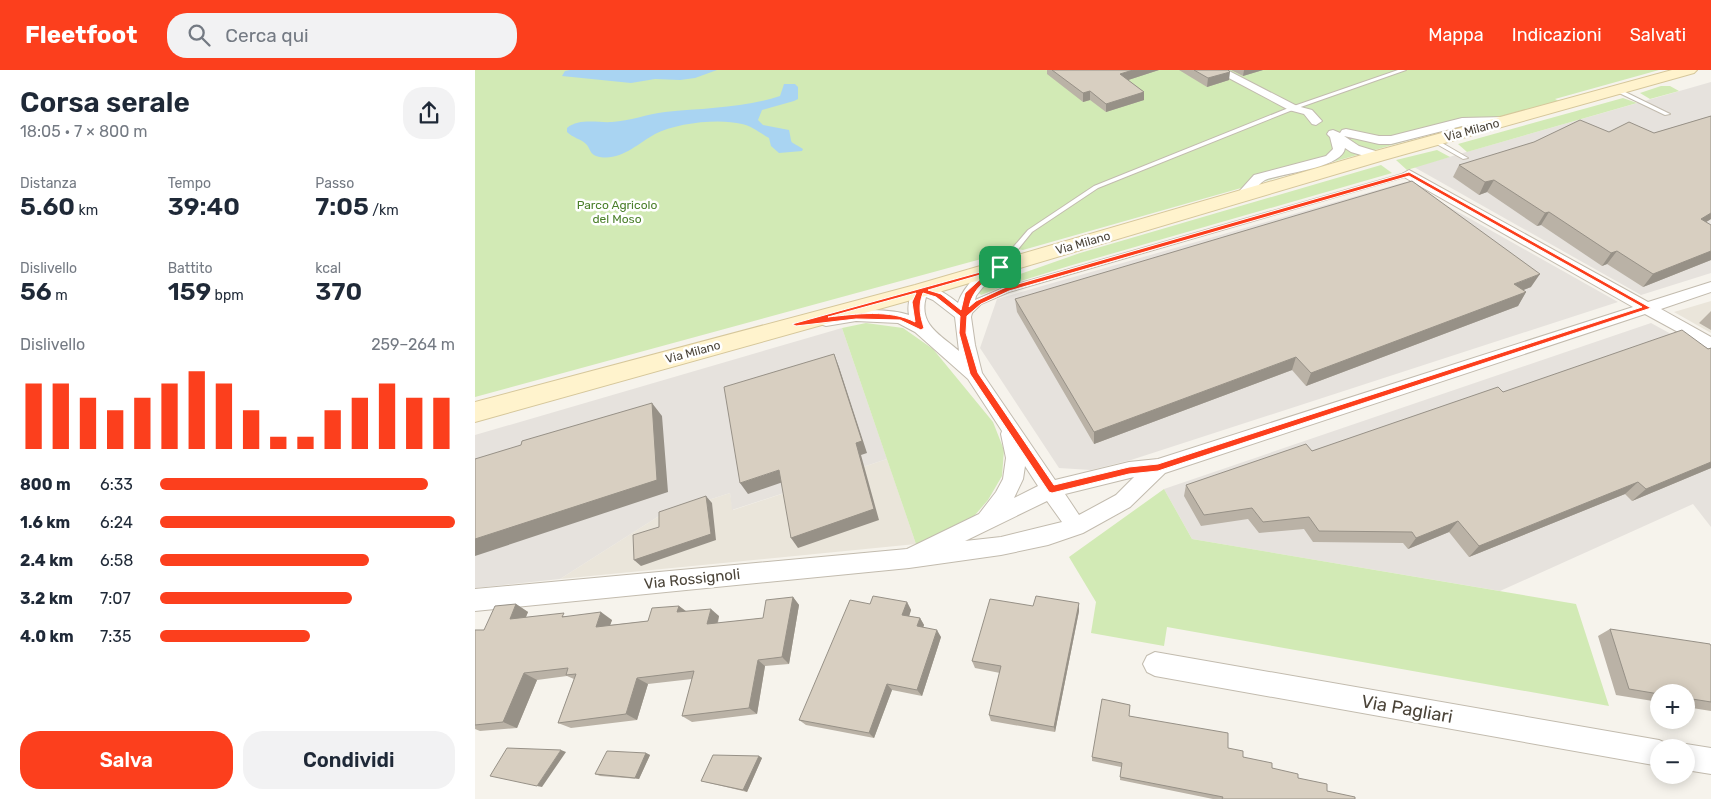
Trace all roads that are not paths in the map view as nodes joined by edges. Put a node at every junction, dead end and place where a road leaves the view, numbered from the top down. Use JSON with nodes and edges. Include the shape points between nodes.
{"nodes":[{"id":1,"x":1403,"y":70,"type":"edge"},
{"id":2,"x":1689,"y":70,"type":"edge"},
{"id":3,"x":1229,"y":74,"type":"edge"},
{"id":4,"x":1617,"y":90,"type":"junction"},
{"id":5,"x":1293,"y":108,"type":"junction"},
{"id":6,"x":1667,"y":114,"type":"dead end"},
{"id":7,"x":1505,"y":121,"type":"junction"},
{"id":8,"x":1337,"y":133,"type":"junction"},
{"id":9,"x":1435,"y":140,"type":"junction"},
{"id":10,"x":1378,"y":156,"type":"junction"},
{"id":11,"x":1465,"y":158,"type":"dead end"},
{"id":12,"x":1409,"y":174,"type":"joint"},
{"id":13,"x":1242,"y":196,"type":"junction"},
{"id":14,"x":1000,"y":267,"type":"junction"},
{"id":15,"x":1711,"y":287,"type":"edge"},
{"id":16,"x":921,"y":290,"type":"junction"},
{"id":17,"x":1648,"y":308,"type":"junction"},
{"id":18,"x":964,"y":316,"type":"junction"},
{"id":19,"x":796,"y":324,"type":"junction"},
{"id":20,"x":921,"y":328,"type":"junction"},
{"id":21,"x":1711,"y":344,"type":"edge"},
{"id":22,"x":974,"y":374,"type":"junction"},
{"id":23,"x":475,"y":412,"type":"edge"},
{"id":24,"x":1005,"y":419,"type":"junction"},
{"id":25,"x":1158,"y":467,"type":"junction"},
{"id":26,"x":1052,"y":489,"type":"junction"},
{"id":27,"x":980,"y":524,"type":"junction"},
{"id":28,"x":1076,"y":527,"type":"junction"},
{"id":29,"x":909,"y":558,"type":"junction"},
{"id":30,"x":475,"y":600,"type":"edge"},
{"id":31,"x":1155,"y":664,"type":"dead end"},
{"id":32,"x":1650,"y":750,"type":"edge"},
{"id":33,"x":1695,"y":758,"type":"edge"},
{"id":34,"x":1711,"y":761,"type":"edge"}],
"edges":[{"from":1,"to":5,"type":"lane"},
{"from":2,"to":4,"type":"main road","name":"Via Milano"},
{"from":3,"to":5,"type":"street"},
{"from":4,"to":6,"type":"lane"},
{"from":4,"to":7,"type":"main road","name":"Via Milano"},
{"from":5,"to":8,"type":"street","via":[[1300,116]]},
{"from":5,"to":14,"type":"lane","via":[[1096,187],[1030,231]]},
{"from":7,"to":8,"type":"street","via":[[1462,122],[1391,140]]},
{"from":7,"to":9,"type":"main road","name":"Via Milano"},
{"from":8,"to":10,"type":"street","via":[[1355,149]]},
{"from":8,"to":13,"type":"street","via":[[1339,150],[1330,159],[1259,178]]},
{"from":9,"to":10,"type":"main road","name":"Via Milano"},
{"from":9,"to":11,"type":"lane"},
{"from":10,"to":13,"type":"main road","name":"Via Milano"},
{"from":12,"to":17,"type":"street"},
{"from":12,"to":18,"type":"lane","via":[[1006,290],[978,302]]},
{"from":13,"to":14,"type":"main road","name":"Via Milano"},
{"from":14,"to":16,"type":"main road","name":"Via Milano"},
{"from":14,"to":18,"type":"street","name":"Via Rossignoli","via":[[968,295]]},
{"from":15,"to":17,"type":"street","name":"Via Rossignoli"},
{"from":16,"to":18,"type":"street","via":[[939,296]]},
{"from":16,"to":19,"type":"main road","name":"Via Milano"},
{"from":16,"to":20,"type":"street","via":[[916,302]]},
{"from":17,"to":21,"type":"street"},
{"from":17,"to":25,"type":"street","name":"Via Rossignoli"},
{"from":18,"to":22,"type":"street","name":"Via Rossignoli","via":[[963,333]]},
{"from":19,"to":20,"type":"street","name":"Via Rossignoli","via":[[856,316],[901,318]]},
{"from":19,"to":23,"type":"main road","name":"Via Milano"},
{"from":20,"to":22,"type":"street","name":"Via Rossignoli"},
{"from":22,"to":24,"type":"street","name":"Via Rossignoli"},
{"from":24,"to":26,"type":"street","name":"Via Rossignoli"},
{"from":24,"to":27,"type":"street","name":"Via Rossignoli","via":[[1015,448],[1015,478],[1003,501]]},
{"from":25,"to":26,"type":"street","name":"Via Rossignoli","via":[[1129,470]]},
{"from":25,"to":28,"type":"street","name":"Via Rossignoli","via":[[1123,501]]},
{"from":26,"to":27,"type":"street","name":"Via Rossignoli"},
{"from":26,"to":28,"type":"street"},
{"from":27,"to":29,"type":"street","name":"Via Rossignoli"},
{"from":28,"to":29,"type":"street","name":"Via Rossignoli","via":[[1001,546]]},
{"from":29,"to":30,"type":"street","name":"Via Rossignoli"},
{"from":31,"to":32,"type":"street","name":"Via Pagliari"},
{"from":33,"to":34,"type":"street"}]}
